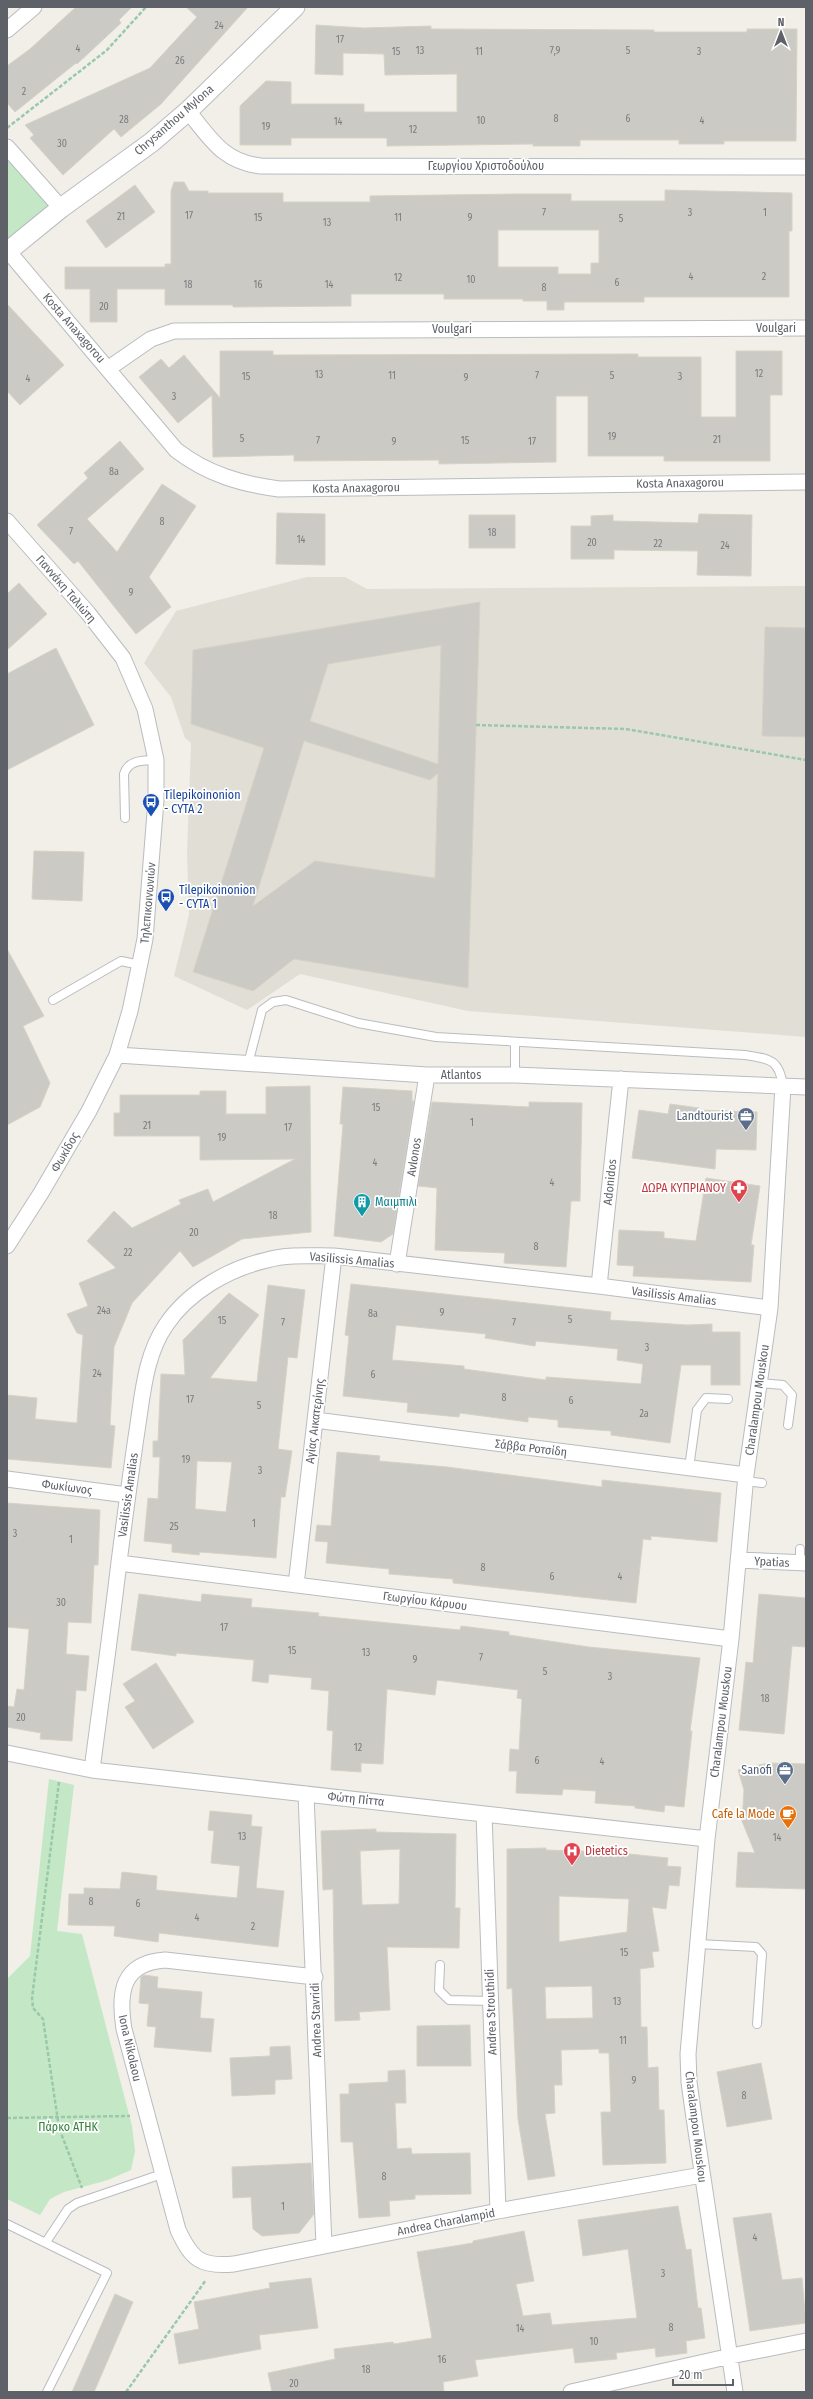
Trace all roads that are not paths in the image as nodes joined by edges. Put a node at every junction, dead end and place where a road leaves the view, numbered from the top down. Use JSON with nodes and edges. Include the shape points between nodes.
{"nodes":[{"id":1,"x":34,"y":7,"type":"edge"},
{"id":2,"x":295,"y":7,"type":"edge"},
{"id":3,"x":7,"y":30,"type":"edge"},
{"id":4,"x":188,"y":111,"type":"junction"},
{"id":5,"x":7,"y":147,"type":"edge"},
{"id":6,"x":806,"y":167,"type":"edge"},
{"id":7,"x":61,"y":208,"type":"junction"},
{"id":8,"x":7,"y":251,"type":"edge"},
{"id":9,"x":806,"y":328,"type":"edge"},
{"id":10,"x":109,"y":368,"type":"junction"},
{"id":11,"x":806,"y":482,"type":"edge"},
{"id":12,"x":7,"y":521,"type":"edge"},
{"id":13,"x":123,"y":658,"type":"joint"},
{"id":14,"x":156,"y":760,"type":"junction"},
{"id":15,"x":125,"y":818,"type":"dead end"},
{"id":16,"x":140,"y":965,"type":"junction"},
{"id":17,"x":53,"y":1000,"type":"dead end"},
{"id":18,"x":515,"y":1042,"type":"junction"},
{"id":19,"x":117,"y":1055,"type":"junction"},
{"id":20,"x":248,"y":1064,"type":"junction"},
{"id":21,"x":427,"y":1074,"type":"junction"},
{"id":22,"x":515,"y":1075,"type":"junction"},
{"id":23,"x":621,"y":1079,"type":"junction"},
{"id":24,"x":783,"y":1086,"type":"junction"},
{"id":25,"x":806,"y":1087,"type":"edge"},
{"id":26,"x":7,"y":1246,"type":"edge"},
{"id":27,"x":334,"y":1256,"type":"junction"},
{"id":28,"x":397,"y":1264,"type":"junction"},
{"id":29,"x":599,"y":1286,"type":"junction"},
{"id":30,"x":770,"y":1308,"type":"junction"},
{"id":31,"x":759,"y":1383,"type":"junction"},
{"id":32,"x":728,"y":1399,"type":"dead end"},
{"id":33,"x":315,"y":1420,"type":"junction"},
{"id":34,"x":788,"y":1425,"type":"dead end"},
{"id":35,"x":689,"y":1468,"type":"junction"},
{"id":36,"x":746,"y":1478,"type":"junction"},
{"id":37,"x":7,"y":1479,"type":"edge"},
{"id":38,"x":762,"y":1483,"type":"dead end"},
{"id":39,"x":127,"y":1495,"type":"junction"},
{"id":40,"x":802,"y":1559,"type":"edge"},
{"id":41,"x":739,"y":1560,"type":"junction"},
{"id":42,"x":119,"y":1563,"type":"junction"},
{"id":43,"x":296,"y":1585,"type":"junction"},
{"id":44,"x":731,"y":1639,"type":"junction"},
{"id":45,"x":7,"y":1753,"type":"edge"},
{"id":46,"x":92,"y":1770,"type":"junction"},
{"id":47,"x":306,"y":1794,"type":"junction"},
{"id":48,"x":484,"y":1814,"type":"junction"},
{"id":49,"x":707,"y":1839,"type":"junction"},
{"id":50,"x":698,"y":1944,"type":"junction"},
{"id":51,"x":440,"y":1965,"type":"dead end"},
{"id":52,"x":315,"y":1977,"type":"junction"},
{"id":53,"x":490,"y":2001,"type":"junction"},
{"id":54,"x":757,"y":2024,"type":"dead end"},
{"id":55,"x":162,"y":2174,"type":"junction"},
{"id":56,"x":702,"y":2175,"type":"junction"},
{"id":57,"x":498,"y":2211,"type":"junction"},
{"id":58,"x":7,"y":2224,"type":"edge"},
{"id":59,"x":46,"y":2242,"type":"junction"},
{"id":60,"x":324,"y":2246,"type":"junction"},
{"id":61,"x":192,"y":2257,"type":"joint"},
{"id":62,"x":806,"y":2341,"type":"edge"},
{"id":63,"x":731,"y":2356,"type":"junction"},
{"id":64,"x":47,"y":2392,"type":"edge"},
{"id":65,"x":571,"y":2392,"type":"edge"},
{"id":66,"x":735,"y":2392,"type":"edge"}],
"edges":[{"from":1,"to":3,"type":"street"},
{"from":2,"to":4,"type":"street","name":"Chrysanthou Mylona"},
{"from":4,"to":6,"type":"street","name":"Γεωργίου Χριστοδούλου","via":[[229,157],[243,164],[261,166]]},
{"from":4,"to":7,"type":"street","name":"Chrysanthou Mylona","via":[[152,142]]},
{"from":5,"to":7,"type":"street"},
{"from":7,"to":8,"type":"street","name":"Chrysanthou Mylona"},
{"from":8,"to":10,"type":"street","name":"Kosta Anaxagorou"},
{"from":9,"to":10,"type":"street","name":"Voulgari","via":[[174,331],[152,339]]},
{"from":10,"to":11,"type":"street","name":"Kosta Anaxagorou","via":[[176,450],[195,464],[252,485],[279,489]]},
{"from":12,"to":13,"type":"street","name":"Γιαννάκη Ταλιώτη","via":[[88,613]]},
{"from":13,"to":14,"type":"street","name":"Τηλεπικοινωνιών","via":[[145,709]]},
{"from":14,"to":15,"type":"lane","via":[[130,764],[126,768]]},
{"from":14,"to":16,"type":"street","name":"Τηλεπικοινωνιών","via":[[156,800],[146,939]]},
{"from":16,"to":17,"type":"lane","via":[[121,961]]},
{"from":16,"to":19,"type":"street","name":"Τηλεπικοινωνιών"},
{"from":18,"to":20,"type":"lane","via":[[436,1037],[388,1030],[286,1000],[273,1002],[262,1010]]},
{"from":18,"to":22,"type":"lane"},
{"from":18,"to":24,"type":"lane","via":[[746,1055],[770,1059],[778,1067]]},
{"from":19,"to":20,"type":"street","name":"Atlantos"},
{"from":19,"to":26,"type":"street","name":"Φωκίδος","via":[[89,1111],[42,1193]]},
{"from":20,"to":21,"type":"street","name":"Atlantos"},
{"from":21,"to":22,"type":"street","name":"Atlantos"},
{"from":21,"to":28,"type":"street","name":"Avlonos"},
{"from":22,"to":23,"type":"street","name":"Atlantos"},
{"from":23,"to":24,"type":"street","name":"Atlantos"},
{"from":23,"to":29,"type":"street","name":"Adonidos"},
{"from":24,"to":25,"type":"street","name":"Atlantos"},
{"from":24,"to":30,"type":"street","name":"Charalampou Mouskou"},
{"from":27,"to":28,"type":"street","name":"Vasilissis Amalias"},
{"from":27,"to":33,"type":"street","name":"Αγίας Αικατερίνης"},
{"from":27,"to":39,"type":"street","name":"Vasilissis Amalias","via":[[299,1255],[267,1259],[212,1282],[184,1304],[165,1326],[146,1375]]},
{"from":28,"to":29,"type":"street","name":"Vasilissis Amalias"},
{"from":29,"to":30,"type":"street","name":"Vasilissis Amalias"},
{"from":30,"to":31,"type":"street","name":"Charalampou Mouskou"},
{"from":31,"to":34,"type":"lane","via":[[783,1385],[792,1395]]},
{"from":31,"to":36,"type":"street","name":"Charalampou Mouskou"},
{"from":32,"to":35,"type":"lane","via":[[706,1398],[697,1410]]},
{"from":33,"to":35,"type":"street","name":"Σάββα Ροτσίδη"},
{"from":33,"to":43,"type":"street","name":"Αγίας Αικατερίνης"},
{"from":35,"to":36,"type":"street","name":"Σάββα Ροτσίδη"},
{"from":36,"to":38,"type":"lane"},
{"from":36,"to":41,"type":"street","name":"Charalampou Mouskou"},
{"from":37,"to":39,"type":"street","name":"Φωκίωνος"},
{"from":39,"to":42,"type":"street","name":"Vasilissis Amalias"},
{"from":40,"to":41,"type":"street","name":"Ypatias"},
{"from":41,"to":44,"type":"street","name":"Charalampou Mouskou"},
{"from":42,"to":43,"type":"street","name":"Γεωργίου Κάρυου"},
{"from":42,"to":46,"type":"street","name":"Vasilissis Amalias"},
{"from":43,"to":44,"type":"street","name":"Γεωργίου Κάρυου"},
{"from":44,"to":49,"type":"street","name":"Charalampou Mouskou"},
{"from":45,"to":46,"type":"street","name":"Φώτη Πίττα"},
{"from":46,"to":47,"type":"street","name":"Φώτη Πίττα"},
{"from":47,"to":48,"type":"street","name":"Φώτη Πίττα"},
{"from":47,"to":52,"type":"street","name":"Andrea Stavridi"},
{"from":48,"to":49,"type":"street","name":"Φώτη Πίττα"},
{"from":48,"to":53,"type":"street","name":"Andrea Strouthidi"},
{"from":49,"to":50,"type":"street","name":"Charalampou Mouskou"},
{"from":50,"to":54,"type":"lane","via":[[756,1947],[762,1954]]},
{"from":50,"to":56,"type":"street","name":"Charalampou Mouskou","via":[[688,2054],[689,2082]]},
{"from":51,"to":53,"type":"lane","via":[[439,1990],[449,2000]]},
{"from":52,"to":55,"type":"street","name":"Iona Nikolaou","via":[[173,1960],[150,1961],[138,1967],[124,1985],[121,2010]]},
{"from":52,"to":60,"type":"street","name":"Andrea Stavridi"},
{"from":53,"to":57,"type":"street","name":"Andrea Strouthidi"},
{"from":55,"to":59,"type":"lane","via":[[87,2199],[68,2209]]},
{"from":55,"to":61,"type":"street","name":"Iona Nikolaou","via":[[178,2230]]},
{"from":56,"to":57,"type":"street","name":"Andrea Charalampid"},
{"from":56,"to":63,"type":"street","name":"Charalampou Mouskou"},
{"from":57,"to":60,"type":"street","name":"Andrea Charalampid"},
{"from":58,"to":59,"type":"lane"},
{"from":59,"to":64,"type":"lane","via":[[107,2273]]},
{"from":60,"to":61,"type":"street","name":"Andrea Charalampid","via":[[216,2266]]},
{"from":62,"to":63,"type":"street"},
{"from":63,"to":65,"type":"street"},
{"from":63,"to":66,"type":"street","name":"Charalampou Mouskou"}]}
